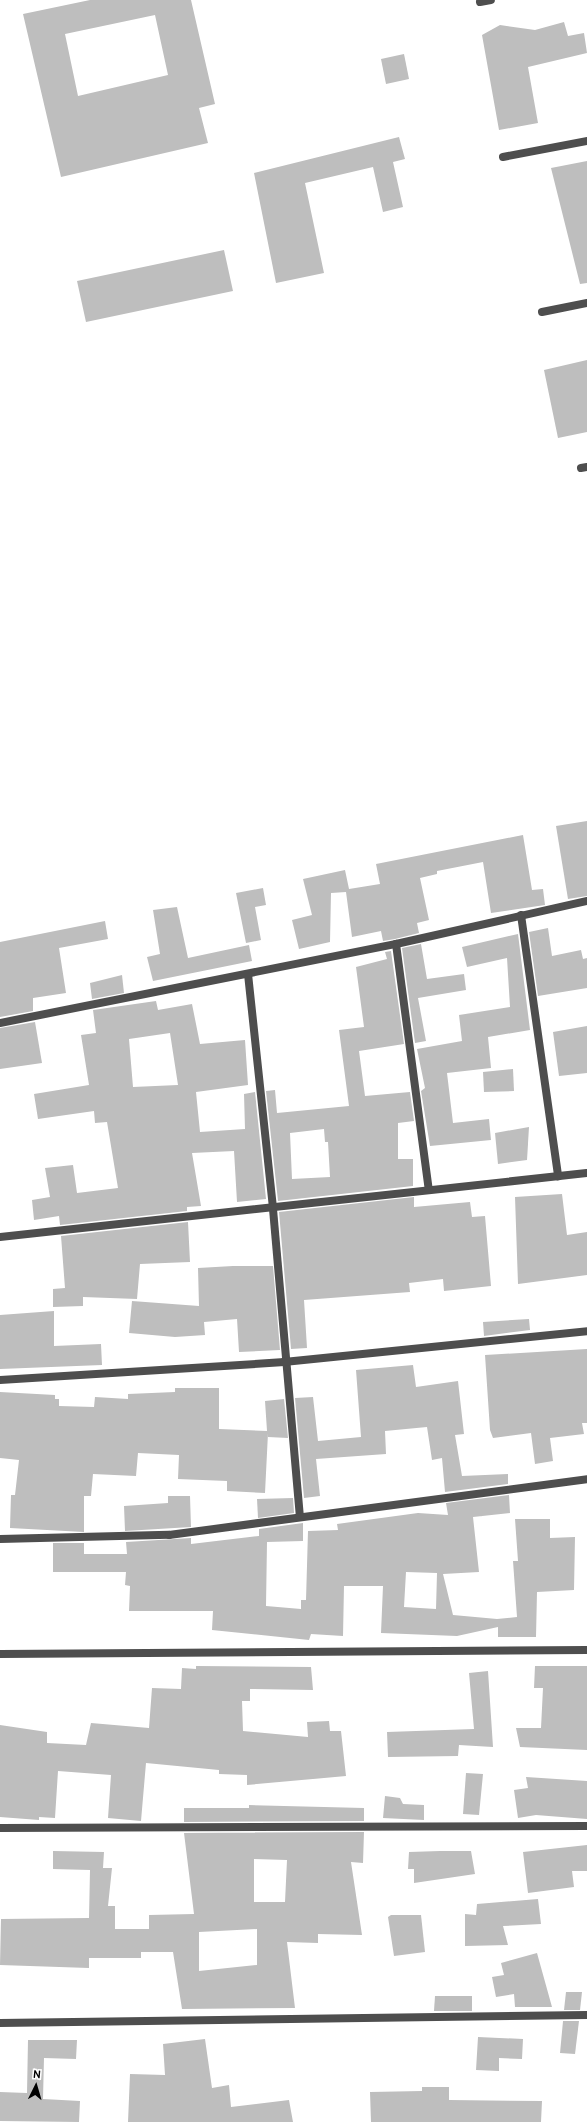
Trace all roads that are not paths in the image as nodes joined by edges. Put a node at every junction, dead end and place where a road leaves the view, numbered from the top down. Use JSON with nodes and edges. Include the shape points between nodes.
{"nodes":[{"id":1,"x":491,"y":0,"type":"edge"},
{"id":2,"x":480,"y":2,"type":"dead end"},
{"id":3,"x":587,"y":141,"type":"edge"},
{"id":4,"x":503,"y":157,"type":"dead end"},
{"id":5,"x":587,"y":303,"type":"edge"},
{"id":6,"x":542,"y":312,"type":"dead end"},
{"id":7,"x":587,"y":901,"type":"edge"},
{"id":8,"x":521,"y":915,"type":"junction"},
{"id":9,"x":396,"y":944,"type":"junction"},
{"id":10,"x":248,"y":974,"type":"junction"},
{"id":11,"x":0,"y":1023,"type":"edge"},
{"id":12,"x":587,"y":1173,"type":"edge"},
{"id":13,"x":558,"y":1176,"type":"junction"},
{"id":14,"x":428,"y":1190,"type":"junction"},
{"id":15,"x":274,"y":1209,"type":"junction"},
{"id":16,"x":0,"y":1237,"type":"edge"},
{"id":17,"x":587,"y":1331,"type":"edge"},
{"id":18,"x":284,"y":1362,"type":"junction"},
{"id":19,"x":0,"y":1380,"type":"edge"},
{"id":20,"x":587,"y":1478,"type":"edge"},
{"id":21,"x":300,"y":1516,"type":"junction"},
{"id":22,"x":0,"y":1539,"type":"edge"},
{"id":23,"x":587,"y":1650,"type":"edge"},
{"id":24,"x":0,"y":1654,"type":"edge"},
{"id":25,"x":587,"y":1826,"type":"edge"},
{"id":26,"x":0,"y":1828,"type":"edge"},
{"id":27,"x":587,"y":2015,"type":"edge"},
{"id":28,"x":0,"y":2023,"type":"edge"}],
"edges":[{"from":1,"to":2,"type":"street"},
{"from":3,"to":4,"type":"street"},
{"from":5,"to":6,"type":"street"},
{"from":7,"to":8,"type":"street"},
{"from":8,"to":9,"type":"street"},
{"from":8,"to":13,"type":"street"},
{"from":9,"to":10,"type":"street"},
{"from":9,"to":14,"type":"street"},
{"from":10,"to":11,"type":"street"},
{"from":10,"to":15,"type":"street"},
{"from":12,"to":13,"type":"street"},
{"from":13,"to":14,"type":"street"},
{"from":14,"to":15,"type":"street"},
{"from":15,"to":16,"type":"street"},
{"from":15,"to":18,"type":"street"},
{"from":17,"to":18,"type":"street"},
{"from":18,"to":19,"type":"street"},
{"from":18,"to":21,"type":"street"},
{"from":20,"to":21,"type":"street"},
{"from":21,"to":22,"type":"street","via":[[169,1536]]},
{"from":23,"to":24,"type":"street"},
{"from":25,"to":26,"type":"street"},
{"from":27,"to":28,"type":"street"}]}
